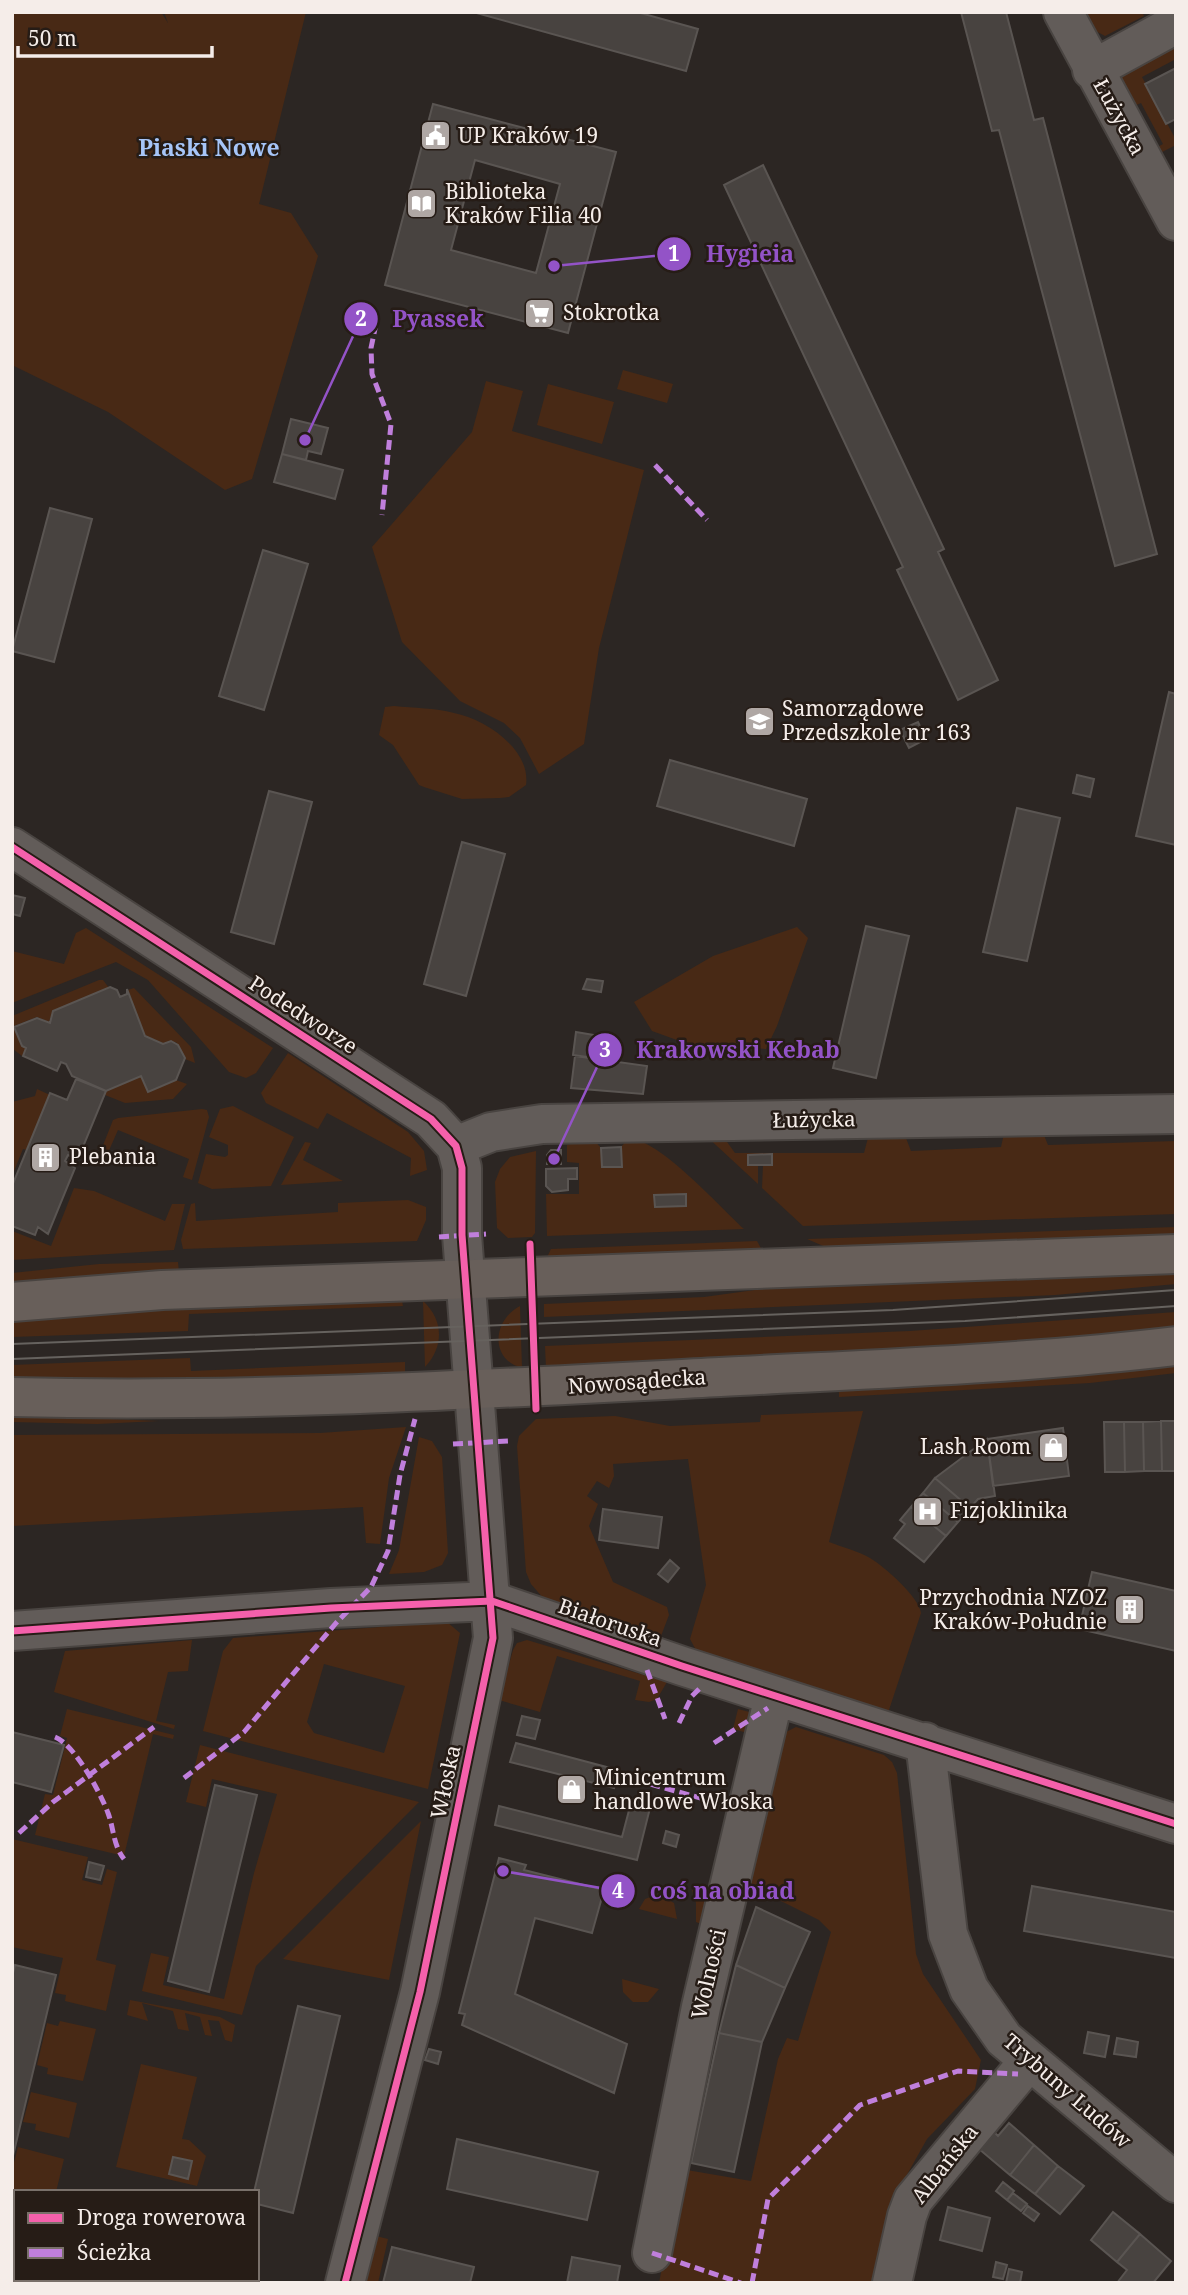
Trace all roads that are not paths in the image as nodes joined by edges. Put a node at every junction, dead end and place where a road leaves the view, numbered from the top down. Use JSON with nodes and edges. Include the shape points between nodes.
{"nodes":[{"id":1,"x":1063,"y":12,"type":"edge"},
{"id":2,"x":1176,"y":24,"type":"edge"},
{"id":3,"x":1092,"y":70,"type":"junction"},
{"id":4,"x":1176,"y":221,"type":"edge"},
{"id":5,"x":12,"y":847,"type":"edge"},
{"id":6,"x":1176,"y":1114,"type":"edge"},
{"id":7,"x":456,"y":1146,"type":"junction"},
{"id":8,"x":1176,"y":1254,"type":"edge"},
{"id":9,"x":467,"y":1279,"type":"junction"},
{"id":10,"x":12,"y":1301,"type":"edge"},
{"id":11,"x":1176,"y":1346,"type":"edge"},
{"id":12,"x":475,"y":1390,"type":"junction"},
{"id":13,"x":12,"y":1397,"type":"edge"},
{"id":14,"x":492,"y":1601,"type":"junction"},
{"id":15,"x":12,"y":1631,"type":"edge"},
{"id":16,"x":775,"y":1696,"type":"junction"},
{"id":17,"x":925,"y":1742,"type":"junction"},
{"id":18,"x":1176,"y":1824,"type":"edge"},
{"id":19,"x":1029,"y":2061,"type":"junction"},
{"id":20,"x":1176,"y":2183,"type":"edge"},
{"id":21,"x":652,"y":2253,"type":"dead end"},
{"id":22,"x":345,"y":2283,"type":"edge"},
{"id":23,"x":892,"y":2283,"type":"edge"}],
"edges":[{"from":1,"to":3,"type":"street","name":"Łużycka"},
{"from":2,"to":3,"type":"street"},
{"from":3,"to":4,"type":"street","name":"Łużycka"},
{"from":5,"to":7,"type":"street","name":"Podedworze","via":[[431,1119]]},
{"from":6,"to":7,"type":"street","name":"Łużycka","via":[[542,1124],[491,1132]]},
{"from":7,"to":9,"type":"street","via":[[462,1168]]},
{"from":8,"to":9,"type":"main road"},
{"from":9,"to":10,"type":"main road","via":[[162,1290]]},
{"from":9,"to":12,"type":"street","name":"Włoska"},
{"from":11,"to":12,"type":"main road","name":"Nowosądecka","via":[[974,1366]]},
{"from":12,"to":13,"type":"main road","name":"Nowosądecka","via":[[222,1398]]},
{"from":12,"to":14,"type":"street","name":"Włoska"},
{"from":14,"to":15,"type":"street","name":"Białoruska"},
{"from":14,"to":16,"type":"street","name":"Białoruska"},
{"from":14,"to":22,"type":"street","name":"Włoska","via":[[494,1638],[420,1992]]},
{"from":16,"to":17,"type":"street","name":"Białoruska"},
{"from":16,"to":21,"type":"street","name":"Wolności","via":[[701,2007]]},
{"from":17,"to":18,"type":"street","name":"Białoruska"},
{"from":17,"to":19,"type":"street","name":"Trybuny Ludów","via":[[948,1934],[957,1963],[983,2013]]},
{"from":19,"to":20,"type":"street","name":"Trybuny Ludów"},
{"from":19,"to":23,"type":"street","name":"Albańska","via":[[913,2200]]}]}
